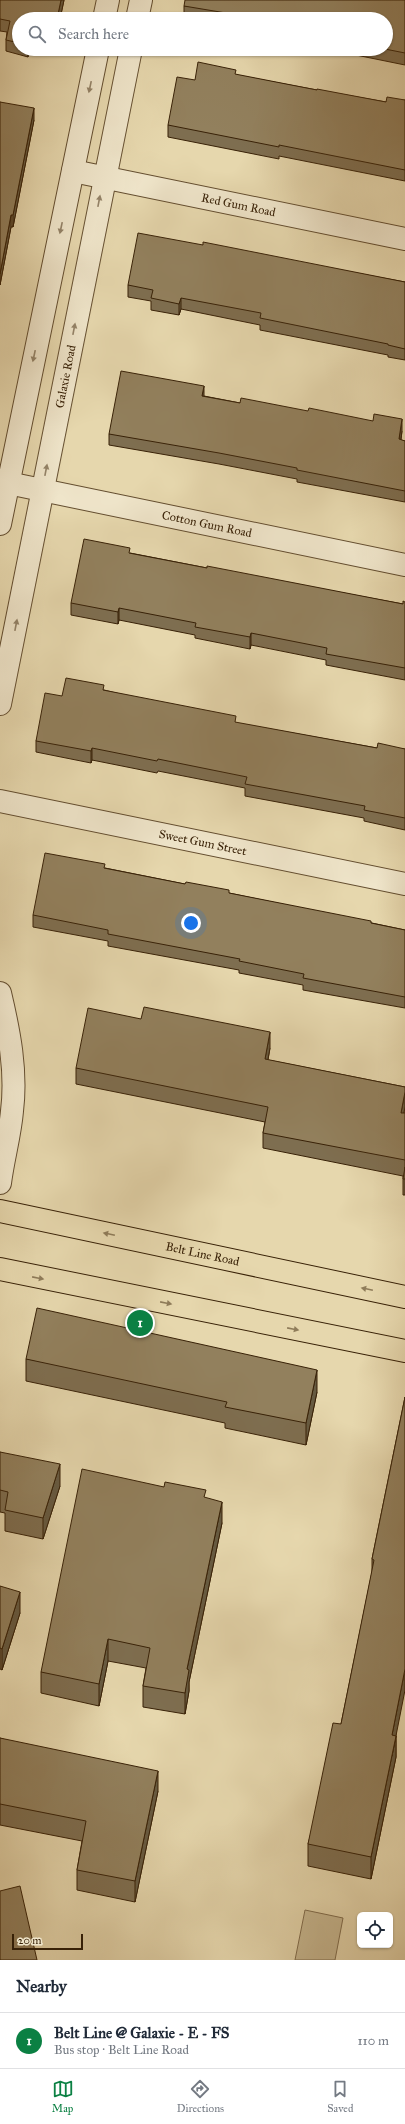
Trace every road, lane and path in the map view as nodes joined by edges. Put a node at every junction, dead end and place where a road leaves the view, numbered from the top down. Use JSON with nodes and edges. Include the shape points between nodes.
{"nodes":[{"id":1,"x":108,"y":0,"type":"edge"},
{"id":2,"x":141,"y":0,"type":"edge"},
{"id":3,"x":105,"y":12,"type":"edge"},
{"id":4,"x":138,"y":12,"type":"edge"},
{"id":5,"x":97,"y":56,"type":"edge"},
{"id":6,"x":130,"y":56,"type":"edge"},
{"id":7,"x":73,"y":171,"type":"junction"},
{"id":8,"x":104,"y":178,"type":"junction"},
{"id":9,"x":405,"y":239,"type":"edge"},
{"id":10,"x":8,"y":483,"type":"junction"},
{"id":11,"x":42,"y":491,"type":"junction"},
{"id":12,"x":0,"y":524,"type":"edge"},
{"id":13,"x":405,"y":565,"type":"edge"},
{"id":14,"x":0,"y":704,"type":"edge"},
{"id":15,"x":0,"y":801,"type":"edge"},
{"id":16,"x":405,"y":884,"type":"edge"},
{"id":17,"x":0,"y":993,"type":"edge"},
{"id":18,"x":0,"y":1183,"type":"edge"},
{"id":19,"x":0,"y":1211,"type":"edge"},
{"id":20,"x":0,"y":1269,"type":"edge"},
{"id":21,"x":405,"y":1298,"type":"edge"},
{"id":22,"x":405,"y":1351,"type":"edge"}],
"edges":[{"from":1,"to":3,"type":"street"},
{"from":2,"to":4,"type":"street"},
{"from":5,"to":7,"type":"street","one_way":true},
{"from":6,"to":8,"type":"street","name":"Galaxie Road"},
{"from":7,"to":8,"type":"street","name":"Red Gum Road"},
{"from":7,"to":10,"type":"street","one_way":true},
{"from":8,"to":9,"type":"street","name":"Red Gum Road"},
{"from":11,"to":8,"type":"street","name":"Galaxie Road","one_way":true},
{"from":10,"to":11,"type":"street","name":"Cotton Gum Road"},
{"from":10,"to":12,"type":"street"},
{"from":11,"to":13,"type":"street","name":"Cotton Gum Road"},
{"from":14,"to":11,"type":"street","name":"Galaxie Road","one_way":true},
{"from":15,"to":16,"type":"street","name":"Sweet Gum Street"},
{"from":17,"to":18,"type":"street","via":[[11,1044],[13,1082],[12,1110]]},
{"from":21,"to":19,"type":"main road","name":"Belt Line Road","one_way":true},
{"from":20,"to":22,"type":"main road","one_way":true}]}
